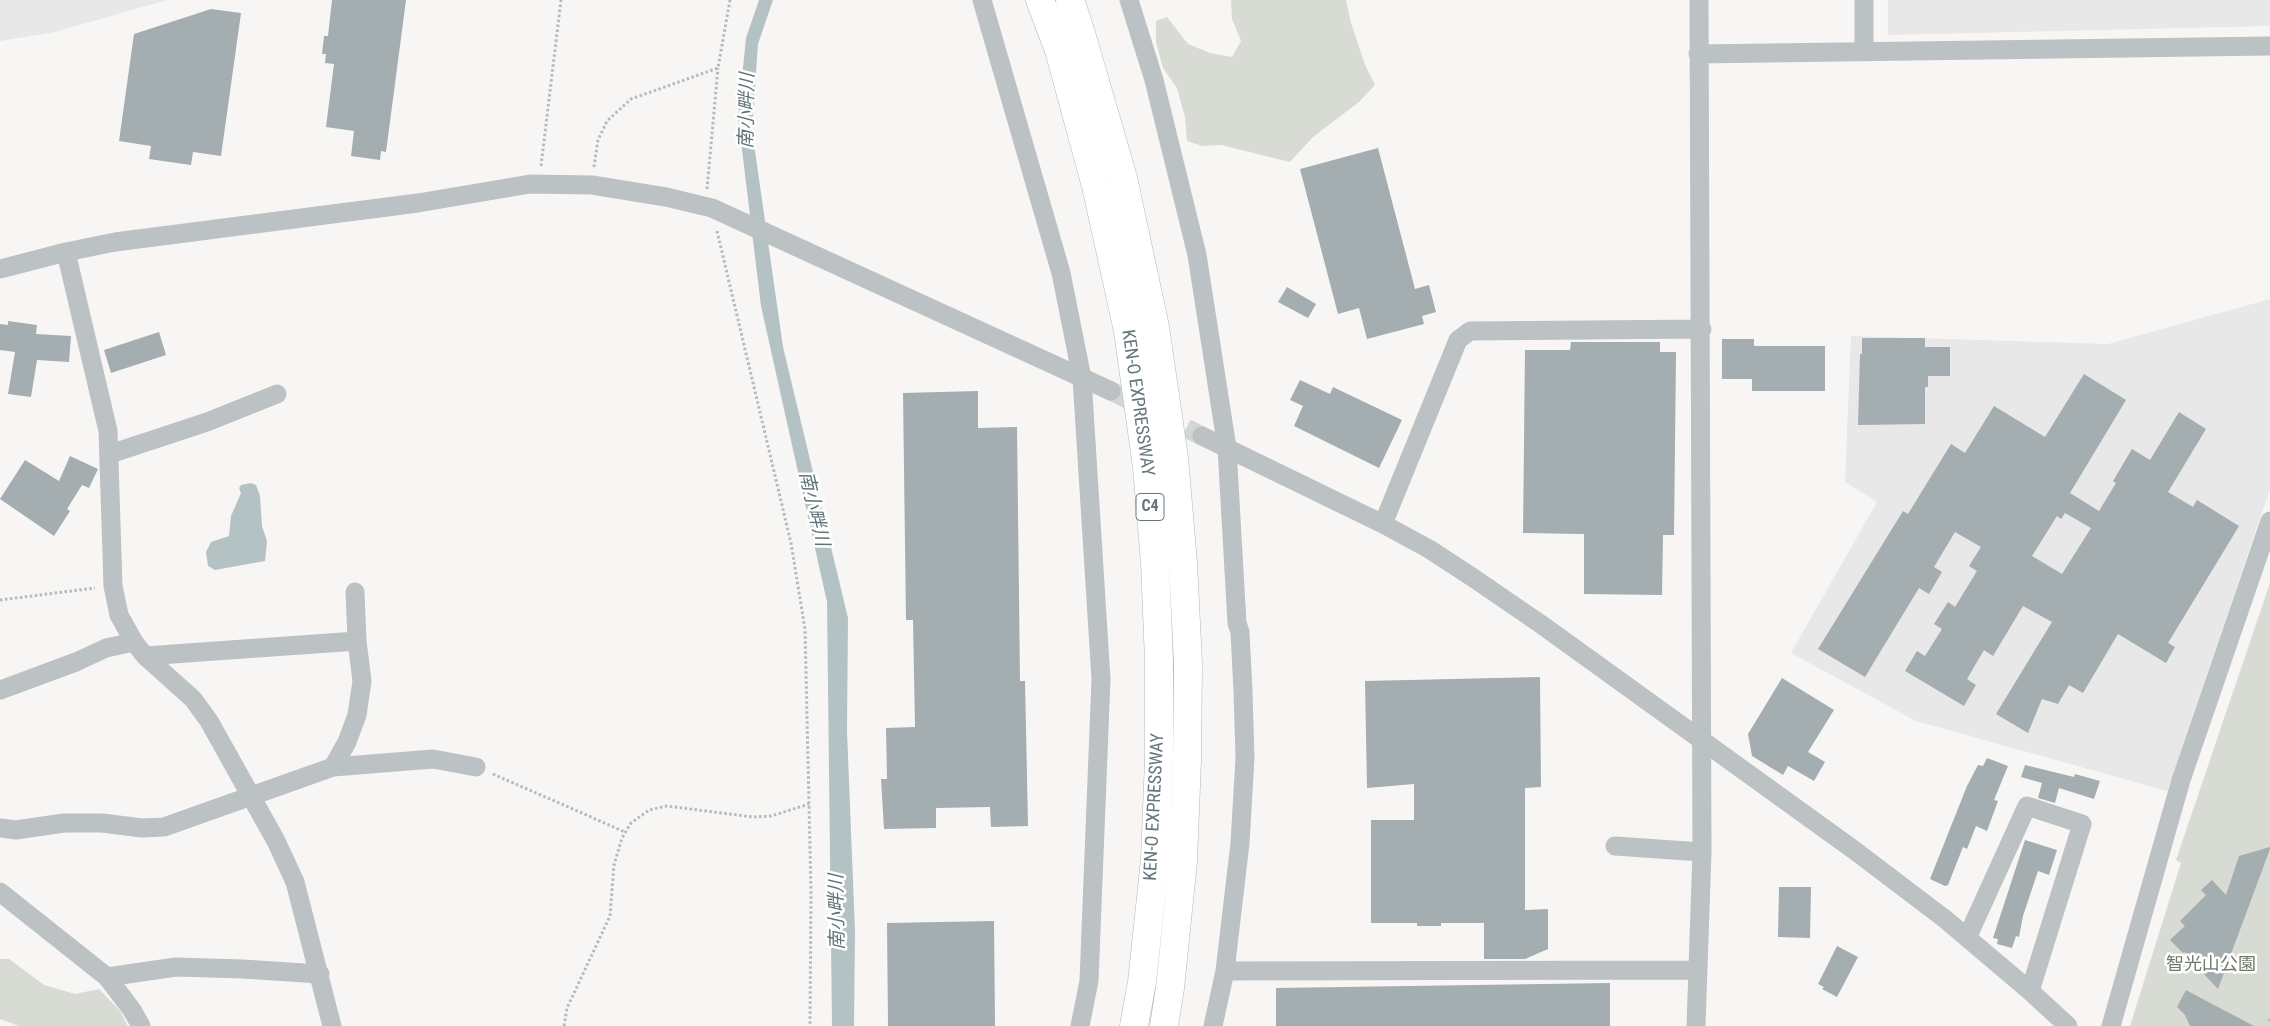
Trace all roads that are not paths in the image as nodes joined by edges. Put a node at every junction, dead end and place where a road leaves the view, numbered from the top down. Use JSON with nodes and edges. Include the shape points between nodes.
{"nodes":[{"id":1,"x":982,"y":0,"type":"edge"},
{"id":2,"x":1040,"y":0,"type":"edge"},
{"id":3,"x":1070,"y":0,"type":"edge"},
{"id":4,"x":1129,"y":0,"type":"edge"},
{"id":5,"x":1699,"y":0,"type":"edge"},
{"id":6,"x":1864,"y":0,"type":"edge"},
{"id":7,"x":2270,"y":46,"type":"edge"},
{"id":8,"x":1864,"y":52,"type":"junction"},
{"id":9,"x":1698,"y":54,"type":"junction"},
{"id":10,"x":66,"y":252,"type":"junction"},
{"id":11,"x":0,"y":269,"type":"edge"},
{"id":12,"x":1702,"y":329,"type":"junction"},
{"id":13,"x":1082,"y":378,"type":"junction"},
{"id":14,"x":1111,"y":391,"type":"tunnel mouth"},
{"id":15,"x":277,"y":394,"type":"dead end"},
{"id":16,"x":1202,"y":436,"type":"tunnel mouth"},
{"id":17,"x":1227,"y":448,"type":"junction"},
{"id":18,"x":110,"y":454,"type":"junction"},
{"id":19,"x":2270,"y":521,"type":"edge"},
{"id":20,"x":1383,"y":524,"type":"junction"},
{"id":21,"x":355,"y":592,"type":"dead end"},
{"id":22,"x":357,"y":641,"type":"junction"},
{"id":23,"x":140,"y":649,"type":"junction"},
{"id":24,"x":0,"y":690,"type":"edge"},
{"id":25,"x":1701,"y":742,"type":"junction"},
{"id":26,"x":333,"y":767,"type":"junction"},
{"id":27,"x":476,"y":767,"type":"road end"},
{"id":28,"x":253,"y":796,"type":"junction"},
{"id":29,"x":0,"y":828,"type":"edge"},
{"id":30,"x":1615,"y":846,"type":"dead end"},
{"id":31,"x":1702,"y":852,"type":"junction"},
{"id":32,"x":0,"y":892,"type":"edge"},
{"id":33,"x":1967,"y":938,"type":"junction"},
{"id":34,"x":1698,"y":970,"type":"junction"},
{"id":35,"x":1225,"y":971,"type":"junction"},
{"id":36,"x":320,"y":974,"type":"junction"},
{"id":37,"x":107,"y":977,"type":"junction"},
{"id":38,"x":2030,"y":991,"type":"junction"},
{"id":39,"x":141,"y":1026,"type":"edge"},
{"id":40,"x":332,"y":1026,"type":"edge"},
{"id":41,"x":1080,"y":1026,"type":"edge"},
{"id":42,"x":1134,"y":1026,"type":"edge"},
{"id":43,"x":1164,"y":1026,"type":"edge"},
{"id":44,"x":1213,"y":1026,"type":"edge"},
{"id":45,"x":1696,"y":1026,"type":"edge"},
{"id":46,"x":2068,"y":1026,"type":"edge"},
{"id":47,"x":2111,"y":1026,"type":"edge"}],
"edges":[{"from":1,"to":13,"type":"street","via":[[1061,273]]},
{"from":2,"to":42,"type":"highway","name":"KEN-O EXPRESSWAY","number":"C4","via":[[1058,50],[1096,186],[1128,331],[1147,467],[1155,562],[1159,759],[1154,860],[1142,982]]},
{"from":3,"to":43,"type":"highway","name":"KEN-O EXPRESSWAY","number":"C4","via":[[1123,178],[1155,327],[1175,468],[1188,655],[1187,761],[1183,860]]},
{"from":4,"to":17,"type":"street","via":[[1154,80],[1197,255]]},
{"from":5,"to":9,"type":"street"},
{"from":6,"to":8,"type":"street"},
{"from":7,"to":8,"type":"street"},
{"from":8,"to":9,"type":"street"},
{"from":9,"to":12,"type":"street"},
{"from":10,"to":11,"type":"street"},
{"from":10,"to":13,"type":"street","via":[[115,242],[418,203],[530,184],[592,185],[657,195],[710,208]]},
{"from":10,"to":18,"type":"street","via":[[108,431]]},
{"from":12,"to":20,"type":"street","via":[[1470,331],[1458,340]]},
{"from":12,"to":25,"type":"street"},
{"from":13,"to":14,"type":"street"},
{"from":13,"to":41,"type":"street","via":[[1101,679],[1089,981]]},
{"from":15,"to":18,"type":"street","via":[[207,422]]},
{"from":16,"to":17,"type":"street"},
{"from":17,"to":20,"type":"street"},
{"from":17,"to":35,"type":"street","via":[[1245,758],[1240,843]]},
{"from":18,"to":23,"type":"street","via":[[113,586],[119,615]]},
{"from":19,"to":47,"type":"street","via":[[2181,780]]},
{"from":20,"to":25,"type":"street","via":[[1472,577]]},
{"from":21,"to":22,"type":"street"},
{"from":22,"to":23,"type":"street"},
{"from":22,"to":26,"type":"street","via":[[362,681],[357,714]]},
{"from":23,"to":24,"type":"street","via":[[106,648]]},
{"from":23,"to":28,"type":"street","via":[[192,699]]},
{"from":25,"to":31,"type":"street"},
{"from":25,"to":33,"type":"street","via":[[1854,850]]},
{"from":26,"to":27,"type":"street","via":[[433,759]]},
{"from":26,"to":28,"type":"street"},
{"from":28,"to":29,"type":"street","via":[[164,828],[102,823],[16,830]]},
{"from":28,"to":36,"type":"street","via":[[295,882]]},
{"from":30,"to":31,"type":"street"},
{"from":31,"to":34,"type":"street"},
{"from":32,"to":37,"type":"street"},
{"from":33,"to":38,"type":"street"},
{"from":33,"to":38,"type":"street","via":[[2027,806],[2082,824]]},
{"from":34,"to":35,"type":"street"},
{"from":34,"to":45,"type":"street"},
{"from":35,"to":44,"type":"street"},
{"from":36,"to":37,"type":"street","via":[[176,967]]},
{"from":36,"to":40,"type":"street"},
{"from":37,"to":39,"type":"street"},
{"from":38,"to":46,"type":"street"}]}
